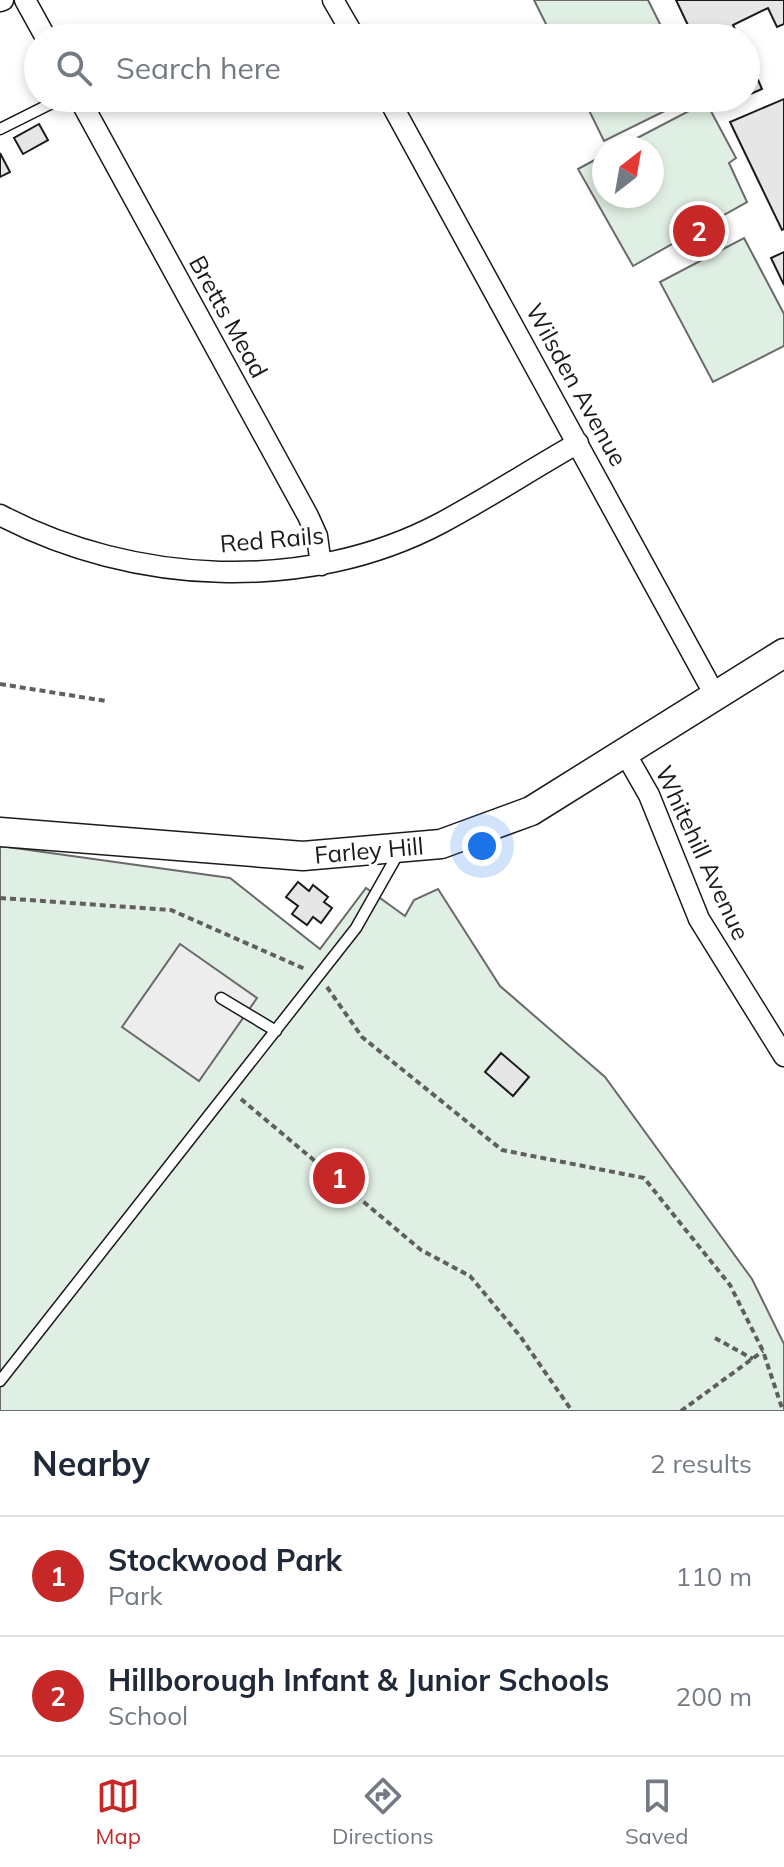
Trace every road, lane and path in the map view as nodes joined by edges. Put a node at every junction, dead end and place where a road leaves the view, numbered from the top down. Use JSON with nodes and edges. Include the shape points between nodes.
{"nodes":[{"id":1,"x":25,"y":0,"type":"edge"},
{"id":2,"x":333,"y":0,"type":"edge"},
{"id":3,"x":38,"y":24,"type":"edge"},
{"id":4,"x":347,"y":24,"type":"edge"},
{"id":5,"x":34,"y":112,"type":"edge"},
{"id":6,"x":87,"y":112,"type":"edge"},
{"id":7,"x":396,"y":112,"type":"edge"},
{"id":8,"x":0,"y":129,"type":"edge"},
{"id":9,"x":578,"y":443,"type":"junction"},
{"id":10,"x":0,"y":515,"type":"edge"},
{"id":11,"x":321,"y":565,"type":"junction"},
{"id":12,"x":784,"y":653,"type":"edge"},
{"id":13,"x":0,"y":684,"type":"edge"},
{"id":14,"x":716,"y":697,"type":"junction"},
{"id":15,"x":106,"y":701,"type":"dead end"},
{"id":16,"x":625,"y":753,"type":"junction"},
{"id":17,"x":0,"y":832,"type":"edge"},
{"id":18,"x":400,"y":850,"type":"junction"},
{"id":19,"x":0,"y":898,"type":"edge"},
{"id":20,"x":319,"y":976,"type":"junction"},
{"id":21,"x":221,"y":998,"type":"dead end"},
{"id":22,"x":276,"y":1031,"type":"junction"},
{"id":23,"x":784,"y":1056,"type":"edge"},
{"id":24,"x":230,"y":1089,"type":"junction"},
{"id":25,"x":715,"y":1338,"type":"dead end"},
{"id":26,"x":763,"y":1351,"type":"junction"},
{"id":27,"x":753,"y":1359,"type":"junction"},
{"id":28,"x":0,"y":1381,"type":"edge"},
{"id":29,"x":572,"y":1411,"type":"edge"},
{"id":30,"x":681,"y":1411,"type":"edge"},
{"id":31,"x":783,"y":1411,"type":"edge"}],
"edges":[{"from":1,"to":3,"type":"street"},
{"from":2,"to":4,"type":"street"},
{"from":5,"to":8,"type":"lane"},
{"from":6,"to":11,"type":"street","name":"Bretts Mead","via":[[308,516]]},
{"from":7,"to":9,"type":"street","name":"Wilsden Avenue"},
{"from":9,"to":11,"type":"street","name":"Red Rails","via":[[440,523]]},
{"from":9,"to":14,"type":"street","name":"Wilsden Avenue"},
{"from":10,"to":11,"type":"street","name":"Red Rails","via":[[125,561],[188,571]]},
{"from":12,"to":14,"type":"main road","name":"Farley Hill"},
{"from":13,"to":15,"type":"path"},
{"from":14,"to":16,"type":"main road","name":"Farley Hill"},
{"from":16,"to":18,"type":"main road","name":"Farley Hill","via":[[493,828]]},
{"from":16,"to":23,"type":"street","name":"Whitehill Avenue","via":[[649,795],[699,919]]},
{"from":17,"to":18,"type":"main road","name":"Farley Hill","via":[[303,856]]},
{"from":18,"to":20,"type":"lane","via":[[356,928]]},
{"from":19,"to":20,"type":"path","via":[[171,910]]},
{"from":20,"to":22,"type":"lane"},
{"from":20,"to":26,"type":"path","via":[[362,1037],[502,1150],[644,1178],[730,1285]]},
{"from":21,"to":22,"type":"lane"},
{"from":22,"to":24,"type":"lane"},
{"from":24,"to":28,"type":"lane"},
{"from":24,"to":29,"type":"path","via":[[421,1250],[470,1276]]},
{"from":25,"to":27,"type":"path"},
{"from":26,"to":27,"type":"path"},
{"from":26,"to":31,"type":"path"},
{"from":27,"to":30,"type":"path"}]}
